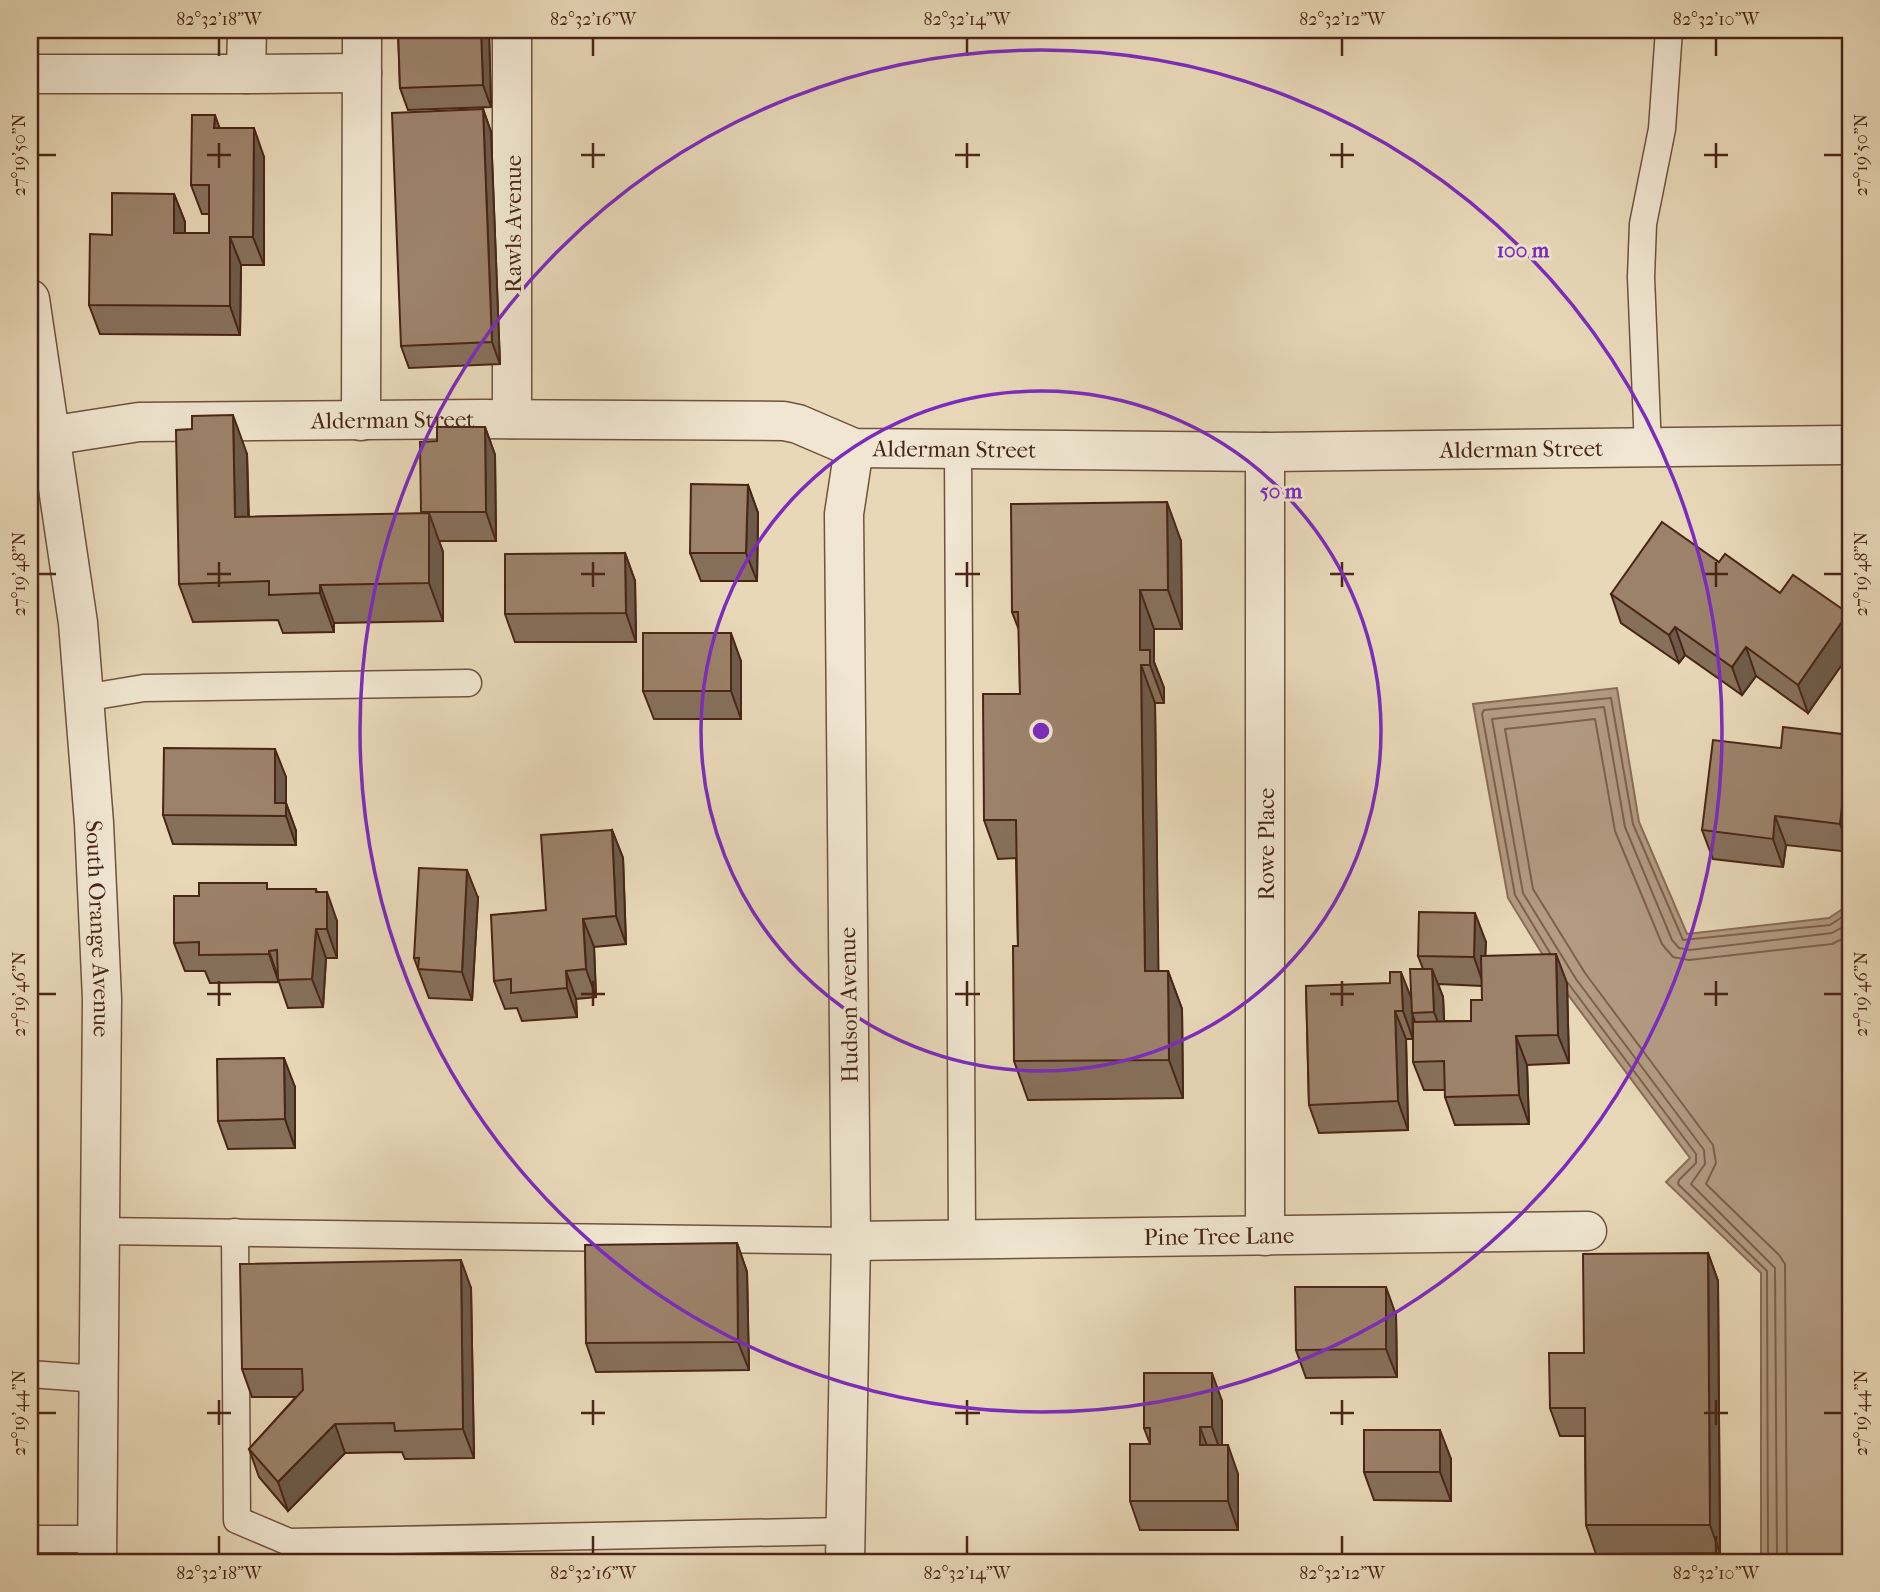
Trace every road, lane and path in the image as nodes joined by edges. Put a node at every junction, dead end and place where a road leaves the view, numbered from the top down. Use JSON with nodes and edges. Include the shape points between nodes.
{"nodes":[{"id":1,"x":247,"y":30,"type":"edge"},
{"id":2,"x":362,"y":30,"type":"edge"},
{"id":3,"x":512,"y":30,"type":"edge"},
{"id":4,"x":1669,"y":30,"type":"edge"},
{"id":5,"x":362,"y":73,"type":"junction"},
{"id":6,"x":30,"y":74,"type":"edge"},
{"id":7,"x":246,"y":74,"type":"junction"},
{"id":8,"x":30,"y":299,"type":"edge"},
{"id":9,"x":512,"y":419,"type":"junction"},
{"id":10,"x":360,"y":421,"type":"junction"},
{"id":11,"x":40,"y":438,"type":"edge"},
{"id":12,"x":1842,"y":445,"type":"dead end"},
{"id":13,"x":854,"y":448,"type":"junction"},
{"id":14,"x":1648,"y":448,"type":"junction"},
{"id":15,"x":958,"y":449,"type":"junction"},
{"id":16,"x":1265,"y":452,"type":"junction"},
{"id":17,"x":468,"y":683,"type":"dead end"},
{"id":18,"x":84,"y":698,"type":"junction"},
{"id":19,"x":100,"y":1231,"type":"junction"},
{"id":20,"x":1587,"y":1231,"type":"dead end"},
{"id":21,"x":234,"y":1232,"type":"junction"},
{"id":22,"x":1265,"y":1236,"type":"junction"},
{"id":23,"x":961,"y":1238,"type":"junction"},
{"id":24,"x":851,"y":1241,"type":"junction"},
{"id":25,"x":30,"y":1374,"type":"edge"},
{"id":26,"x":99,"y":1379,"type":"junction"},
{"id":27,"x":30,"y":1539,"type":"edge"},
{"id":28,"x":845,"y":1547,"type":"edge"},
{"id":29,"x":97,"y":1551,"type":"edge"}],
"edges":[{"from":1,"to":7,"type":"street"},
{"from":2,"to":5,"type":"street"},
{"from":3,"to":9,"type":"street","name":"Rawls Avenue"},
{"from":4,"to":14,"type":"lane","via":[[1662,129],[1643,224]]},
{"from":5,"to":7,"type":"street"},
{"from":5,"to":10,"type":"street"},
{"from":6,"to":7,"type":"street"},
{"from":8,"to":11,"type":"street","name":"South Orange Avenue"},
{"from":9,"to":10,"type":"street","name":"Alderman Street"},
{"from":9,"to":13,"type":"street","name":"Alderman Street","via":[[784,421]]},
{"from":10,"to":11,"type":"street","name":"Alderman Street","via":[[139,422]]},
{"from":11,"to":18,"type":"street","name":"South Orange Avenue","via":[[78,624]]},
{"from":12,"to":14,"type":"street","name":"Alderman Street"},
{"from":13,"to":15,"type":"street","name":"Alderman Street"},
{"from":13,"to":24,"type":"street","name":"Hudson Avenue","via":[[844,514]]},
{"from":14,"to":16,"type":"street","name":"Alderman Street"},
{"from":15,"to":16,"type":"street","name":"Alderman Street"},
{"from":15,"to":23,"type":"lane"},
{"from":16,"to":22,"type":"street","name":"Rowe Place"},
{"from":17,"to":18,"type":"lane","via":[[144,688]]},
{"from":18,"to":19,"type":"street","name":"South Orange Avenue","via":[[102,999]]},
{"from":19,"to":21,"type":"lane"},
{"from":19,"to":26,"type":"street","name":"South Orange Avenue"},
{"from":20,"to":22,"type":"street","name":"Pine Tree Lane"},
{"from":21,"to":24,"type":"lane"},
{"from":21,"to":28,"type":"lane","via":[[237,1520],[289,1542]]},
{"from":22,"to":23,"type":"street","name":"Pine Tree Lane"},
{"from":23,"to":24,"type":"street","name":"Pine Tree Lane"},
{"from":24,"to":28,"type":"street","name":"Hudson Avenue"},
{"from":25,"to":26,"type":"lane"},
{"from":26,"to":29,"type":"street","name":"South Orange Avenue"},
{"from":27,"to":29,"type":"lane"}]}
